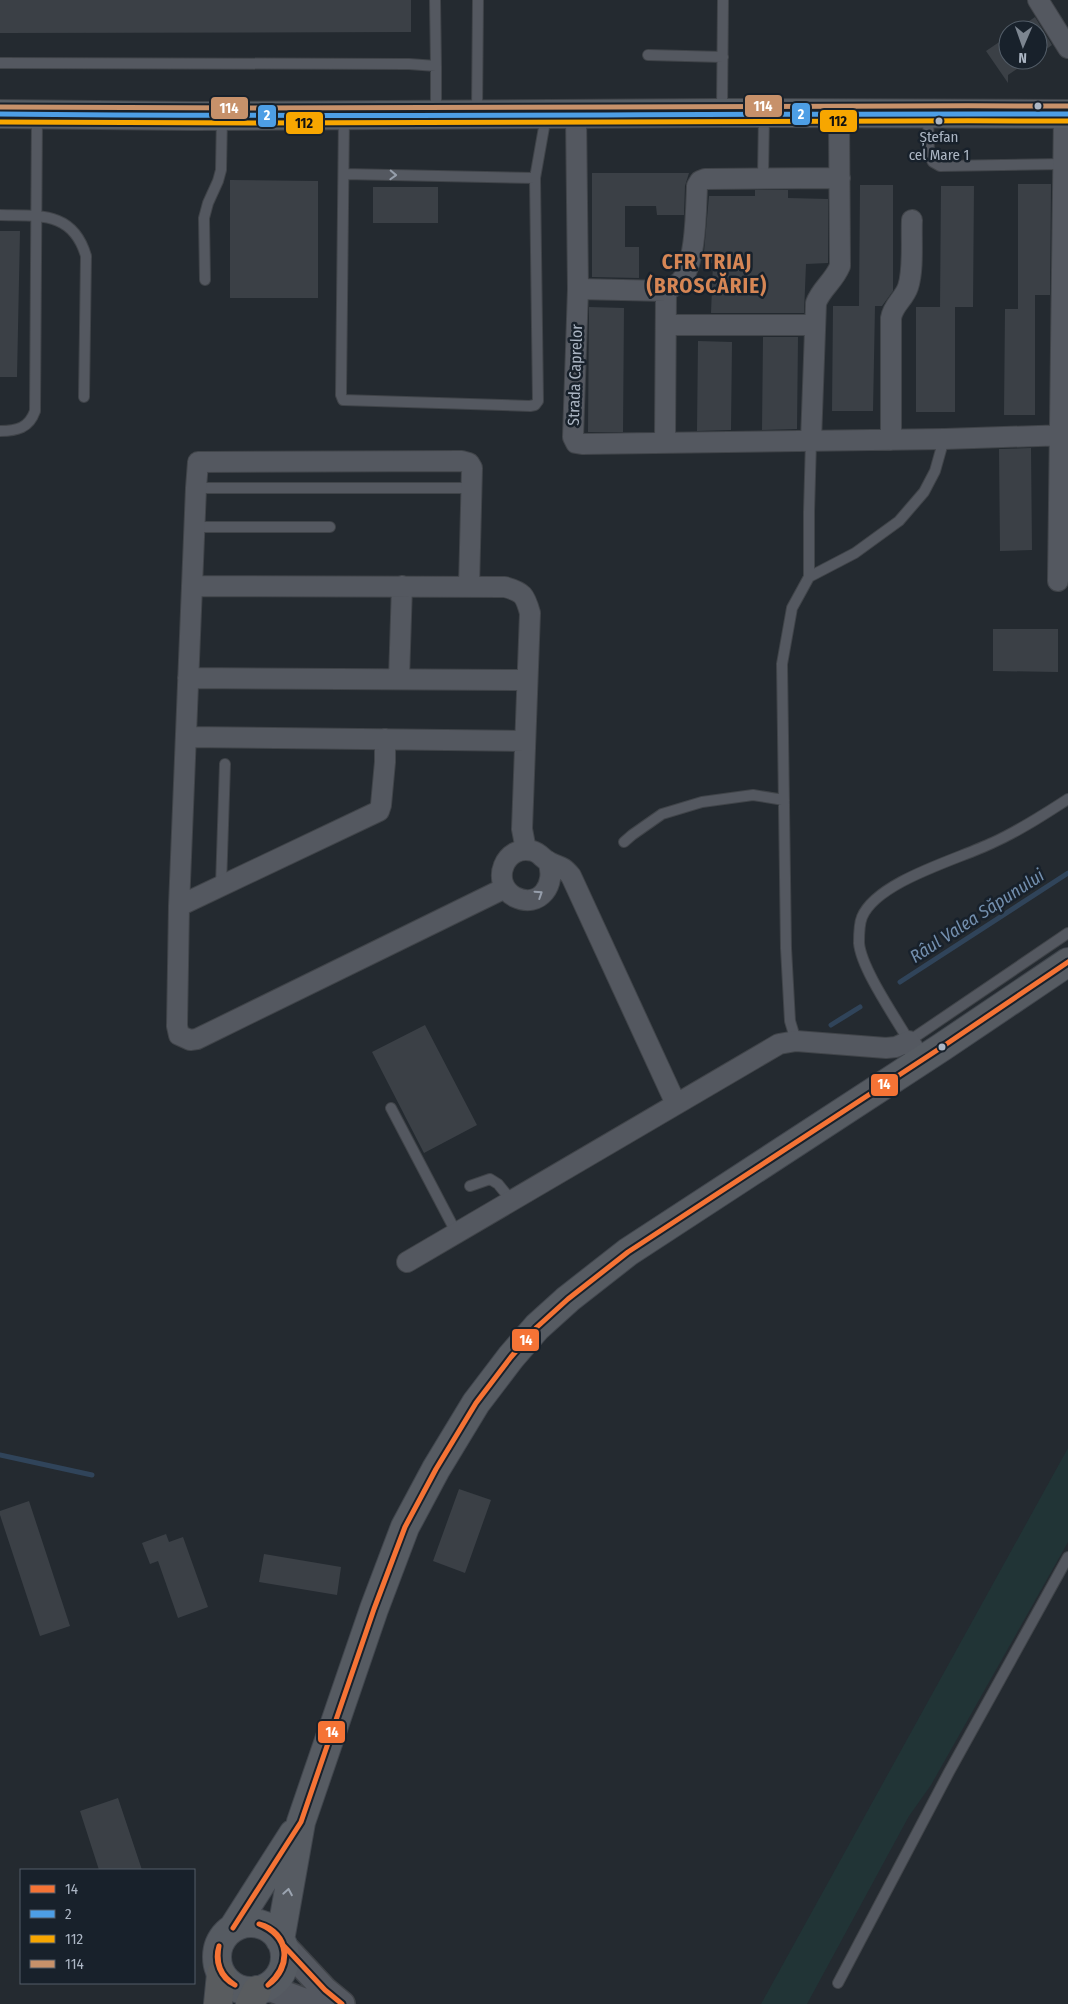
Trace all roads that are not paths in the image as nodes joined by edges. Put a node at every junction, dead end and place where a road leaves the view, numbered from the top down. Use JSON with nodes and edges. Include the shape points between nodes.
{"nodes":[{"id":1,"x":435,"y":0,"type":"edge"},
{"id":2,"x":478,"y":0,"type":"edge"},
{"id":3,"x":723,"y":0,"type":"edge"},
{"id":4,"x":1038,"y":0,"type":"edge"},
{"id":5,"x":1068,"y":48,"type":"edge"},
{"id":6,"x":648,"y":55,"type":"dead end"},
{"id":7,"x":723,"y":57,"type":"junction"},
{"id":8,"x":0,"y":63,"type":"edge"},
{"id":9,"x":436,"y":66,"type":"junction"},
{"id":10,"x":722,"y":113,"type":"junction"},
{"id":11,"x":764,"y":113,"type":"junction"},
{"id":12,"x":0,"y":114,"type":"edge"},
{"id":13,"x":37,"y":114,"type":"junction"},
{"id":14,"x":477,"y":114,"type":"junction"},
{"id":15,"x":546,"y":114,"type":"junction"},
{"id":16,"x":576,"y":114,"type":"junction"},
{"id":17,"x":839,"y":114,"type":"junction"},
{"id":18,"x":928,"y":114,"type":"junction"},
{"id":19,"x":1066,"y":114,"type":"edge"},
{"id":20,"x":222,"y":115,"type":"junction"},
{"id":21,"x":344,"y":115,"type":"junction"},
{"id":22,"x":436,"y":115,"type":"junction"},
{"id":23,"x":1063,"y":164,"type":"junction"},
{"id":24,"x":344,"y":174,"type":"junction"},
{"id":25,"x":535,"y":178,"type":"junction"},
{"id":26,"x":763,"y":178,"type":"junction"},
{"id":27,"x":840,"y":178,"type":"junction"},
{"id":28,"x":0,"y":215,"type":"edge"},
{"id":29,"x":37,"y":216,"type":"junction"},
{"id":30,"x":912,"y":220,"type":"dead end"},
{"id":31,"x":1064,"y":240,"type":"edge"},
{"id":32,"x":204,"y":280,"type":"dead end"},
{"id":33,"x":578,"y":289,"type":"junction"},
{"id":34,"x":666,"y":291,"type":"junction"},
{"id":35,"x":666,"y":325,"type":"junction"},
{"id":36,"x":814,"y":325,"type":"junction"},
{"id":37,"x":84,"y":397,"type":"dead end"},
{"id":38,"x":0,"y":431,"type":"edge"},
{"id":39,"x":1063,"y":436,"type":"edge"},
{"id":40,"x":944,"y":439,"type":"junction"},
{"id":41,"x":891,"y":440,"type":"junction"},
{"id":42,"x":811,"y":441,"type":"junction"},
{"id":43,"x":665,"y":442,"type":"junction"},
{"id":44,"x":196,"y":488,"type":"junction"},
{"id":45,"x":471,"y":488,"type":"junction"},
{"id":46,"x":194,"y":527,"type":"junction"},
{"id":47,"x":330,"y":527,"type":"dead end"},
{"id":48,"x":809,"y":577,"type":"junction"},
{"id":49,"x":1058,"y":581,"type":"dead end"},
{"id":50,"x":192,"y":586,"type":"junction"},
{"id":51,"x":402,"y":586,"type":"junction"},
{"id":52,"x":469,"y":587,"type":"junction"},
{"id":53,"x":188,"y":678,"type":"junction"},
{"id":54,"x":399,"y":679,"type":"junction"},
{"id":55,"x":528,"y":680,"type":"junction"},
{"id":56,"x":186,"y":737,"type":"junction"},
{"id":57,"x":385,"y":739,"type":"junction"},
{"id":58,"x":525,"y":741,"type":"junction"},
{"id":59,"x":225,"y":764,"type":"dead end"},
{"id":60,"x":1068,"y":799,"type":"edge"},
{"id":61,"x":784,"y":800,"type":"junction"},
{"id":62,"x":624,"y":842,"type":"dead end"},
{"id":63,"x":526,"y":850,"type":"junction"},
{"id":64,"x":548,"y":862,"type":"junction"},
{"id":65,"x":221,"y":886,"type":"junction"},
{"id":66,"x":505,"y":888,"type":"junction"},
{"id":67,"x":179,"y":906,"type":"junction"},
{"id":68,"x":1068,"y":933,"type":"edge"},
{"id":69,"x":1068,"y":962,"type":"edge"},
{"id":70,"x":796,"y":1041,"type":"junction"},
{"id":71,"x":915,"y":1051,"type":"junction"},
{"id":72,"x":676,"y":1104,"type":"junction"},
{"id":73,"x":391,"y":1108,"type":"dead end"},
{"id":74,"x":470,"y":1186,"type":"dead end"},
{"id":75,"x":512,"y":1201,"type":"junction"},
{"id":76,"x":457,"y":1234,"type":"junction"},
{"id":77,"x":408,"y":1262,"type":"dead end"},
{"id":78,"x":1068,"y":1557,"type":"edge"},
{"id":79,"x":301,"y":1822,"type":"junction"},
{"id":80,"x":233,"y":1928,"type":"junction"},
{"id":81,"x":282,"y":1943,"type":"junction"},
{"id":82,"x":221,"y":1974,"type":"junction"},
{"id":83,"x":838,"y":1982,"type":"dead end"},
{"id":84,"x":259,"y":1995,"type":"edge"},
{"id":85,"x":218,"y":2004,"type":"edge"},
{"id":86,"x":312,"y":2004,"type":"edge"},
{"id":87,"x":342,"y":2004,"type":"edge"}],
"edges":[{"from":1,"to":9,"type":"lane"},
{"from":2,"to":14,"type":"lane"},
{"from":3,"to":7,"type":"lane"},
{"from":4,"to":5,"type":"street"},
{"from":6,"to":7,"type":"lane"},
{"from":7,"to":10,"type":"lane"},
{"from":8,"to":9,"type":"lane"},
{"from":9,"to":22,"type":"lane"},
{"from":10,"to":11,"type":"main road"},
{"from":10,"to":16,"type":"main road"},
{"from":11,"to":17,"type":"main road"},
{"from":11,"to":26,"type":"lane"},
{"from":12,"to":13,"type":"main road"},
{"from":13,"to":20,"type":"main road"},
{"from":13,"to":29,"type":"lane"},
{"from":14,"to":15,"type":"main road"},
{"from":14,"to":22,"type":"main road"},
{"from":15,"to":16,"type":"main road"},
{"from":15,"to":25,"type":"lane"},
{"from":16,"to":33,"type":"street","name":"Strada Caprelor"},
{"from":17,"to":18,"type":"main road"},
{"from":17,"to":27,"type":"street"},
{"from":18,"to":19,"type":"main road"},
{"from":18,"to":23,"type":"lane","via":[[929,155],[932,162],[940,166]]},
{"from":19,"to":23,"type":"street"},
{"from":20,"to":21,"type":"main road"},
{"from":20,"to":32,"type":"lane","via":[[221,170],[204,218]]},
{"from":21,"to":22,"type":"main road"},
{"from":21,"to":24,"type":"lane"},
{"from":23,"to":31,"type":"street"},
{"from":24,"to":25,"type":"lane","one_way":true},
{"from":24,"to":25,"type":"lane","via":[[343,400],[530,406],[538,401]]},
{"from":26,"to":27,"type":"street"},
{"from":26,"to":34,"type":"street","via":[[700,181],[690,258],[679,282]]},
{"from":27,"to":36,"type":"street","via":[[840,266],[836,277],[820,293]]},
{"from":28,"to":29,"type":"lane"},
{"from":29,"to":37,"type":"lane","via":[[59,220],[74,230],[86,256]]},
{"from":29,"to":38,"type":"lane","via":[[35,411],[25,427]]},
{"from":30,"to":41,"type":"street","via":[[908,290],[892,310],[891,318]]},
{"from":31,"to":39,"type":"street"},
{"from":33,"to":34,"type":"street"},
{"from":33,"to":43,"type":"street","name":"Strada Caprelor","via":[[573,437],[582,444]]},
{"from":34,"to":35,"type":"street"},
{"from":35,"to":36,"type":"street"},
{"from":35,"to":43,"type":"street"},
{"from":36,"to":42,"type":"street"},
{"from":39,"to":40,"type":"street"},
{"from":39,"to":49,"type":"street"},
{"from":40,"to":41,"type":"street"},
{"from":40,"to":48,"type":"lane","via":[[935,471],[924,492],[900,521],[856,553]]},
{"from":41,"to":42,"type":"street"},
{"from":42,"to":43,"type":"street"},
{"from":42,"to":48,"type":"lane"},
{"from":44,"to":45,"type":"lane"},
{"from":44,"to":45,"type":"street","via":[[197,464],[202,460],[462,460],[469,462],[472,468]]},
{"from":44,"to":46,"type":"street"},
{"from":45,"to":52,"type":"street"},
{"from":46,"to":47,"type":"lane"},
{"from":46,"to":50,"type":"street"},
{"from":48,"to":61,"type":"lane","via":[[792,608],[782,664]]},
{"from":50,"to":51,"type":"street"},
{"from":50,"to":53,"type":"street"},
{"from":51,"to":52,"type":"street"},
{"from":51,"to":54,"type":"street"},
{"from":52,"to":55,"type":"street","via":[[505,587],[518,590],[526,598],[530,613]]},
{"from":53,"to":54,"type":"street"},
{"from":53,"to":56,"type":"street"},
{"from":54,"to":55,"type":"street"},
{"from":55,"to":58,"type":"street"},
{"from":56,"to":57,"type":"street"},
{"from":56,"to":67,"type":"street"},
{"from":57,"to":58,"type":"street"},
{"from":57,"to":65,"type":"street","via":[[379,811]]},
{"from":58,"to":63,"type":"street","via":[[522,829]]},
{"from":59,"to":65,"type":"lane"},
{"from":60,"to":71,"type":"lane","via":[[1020,830],[897,884],[871,904],[862,916],[859,944],[863,962]]},
{"from":61,"to":62,"type":"lane","via":[[753,795],[702,802],[662,814]]},
{"from":61,"to":70,"type":"lane","via":[[786,948],[790,1020]]},
{"from":63,"to":64,"type":"street","via":[[542,855]]},
{"from":63,"to":66,"type":"street","via":[[517,851],[504,863],[502,880]]},
{"from":66,"to":64,"type":"street","one_way":true,"via":[[519,899],[536,898],[549,887],[552,878]]},
{"from":64,"to":72,"type":"street","via":[[565,868],[571,876]]},
{"from":65,"to":67,"type":"street"},
{"from":66,"to":67,"type":"street","via":[[197,1040],[179,1035],[177,1026]]},
{"from":68,"to":71,"type":"lane"},
{"from":69,"to":71,"type":"main road"},
{"from":70,"to":71,"type":"street"},
{"from":70,"to":72,"type":"street","via":[[779,1044]]},
{"from":71,"to":79,"type":"main road","via":[[628,1252],[568,1299],[511,1357],[476,1403],[406,1527],[374,1609]]},
{"from":72,"to":75,"type":"street"},
{"from":73,"to":76,"type":"lane"},
{"from":74,"to":75,"type":"lane","via":[[490,1179]]},
{"from":75,"to":76,"type":"street"},
{"from":76,"to":77,"type":"street"},
{"from":78,"to":83,"type":"lane"},
{"from":79,"to":80,"type":"main road"},
{"from":81,"to":79,"type":"main road","one_way":true},
{"from":80,"to":81,"type":"main road","via":[[254,1923],[264,1926],[274,1932]]},
{"from":80,"to":82,"type":"main road","via":[[225,1934],[218,1949],[217,1964]]},
{"from":81,"to":84,"type":"main road","via":[[285,1954],[282,1970]]},
{"from":81,"to":87,"type":"street"},
{"from":82,"to":84,"type":"main road","via":[[237,1988]]},
{"from":82,"to":85,"type":"highway"},
{"from":84,"to":86,"type":"street"}]}
